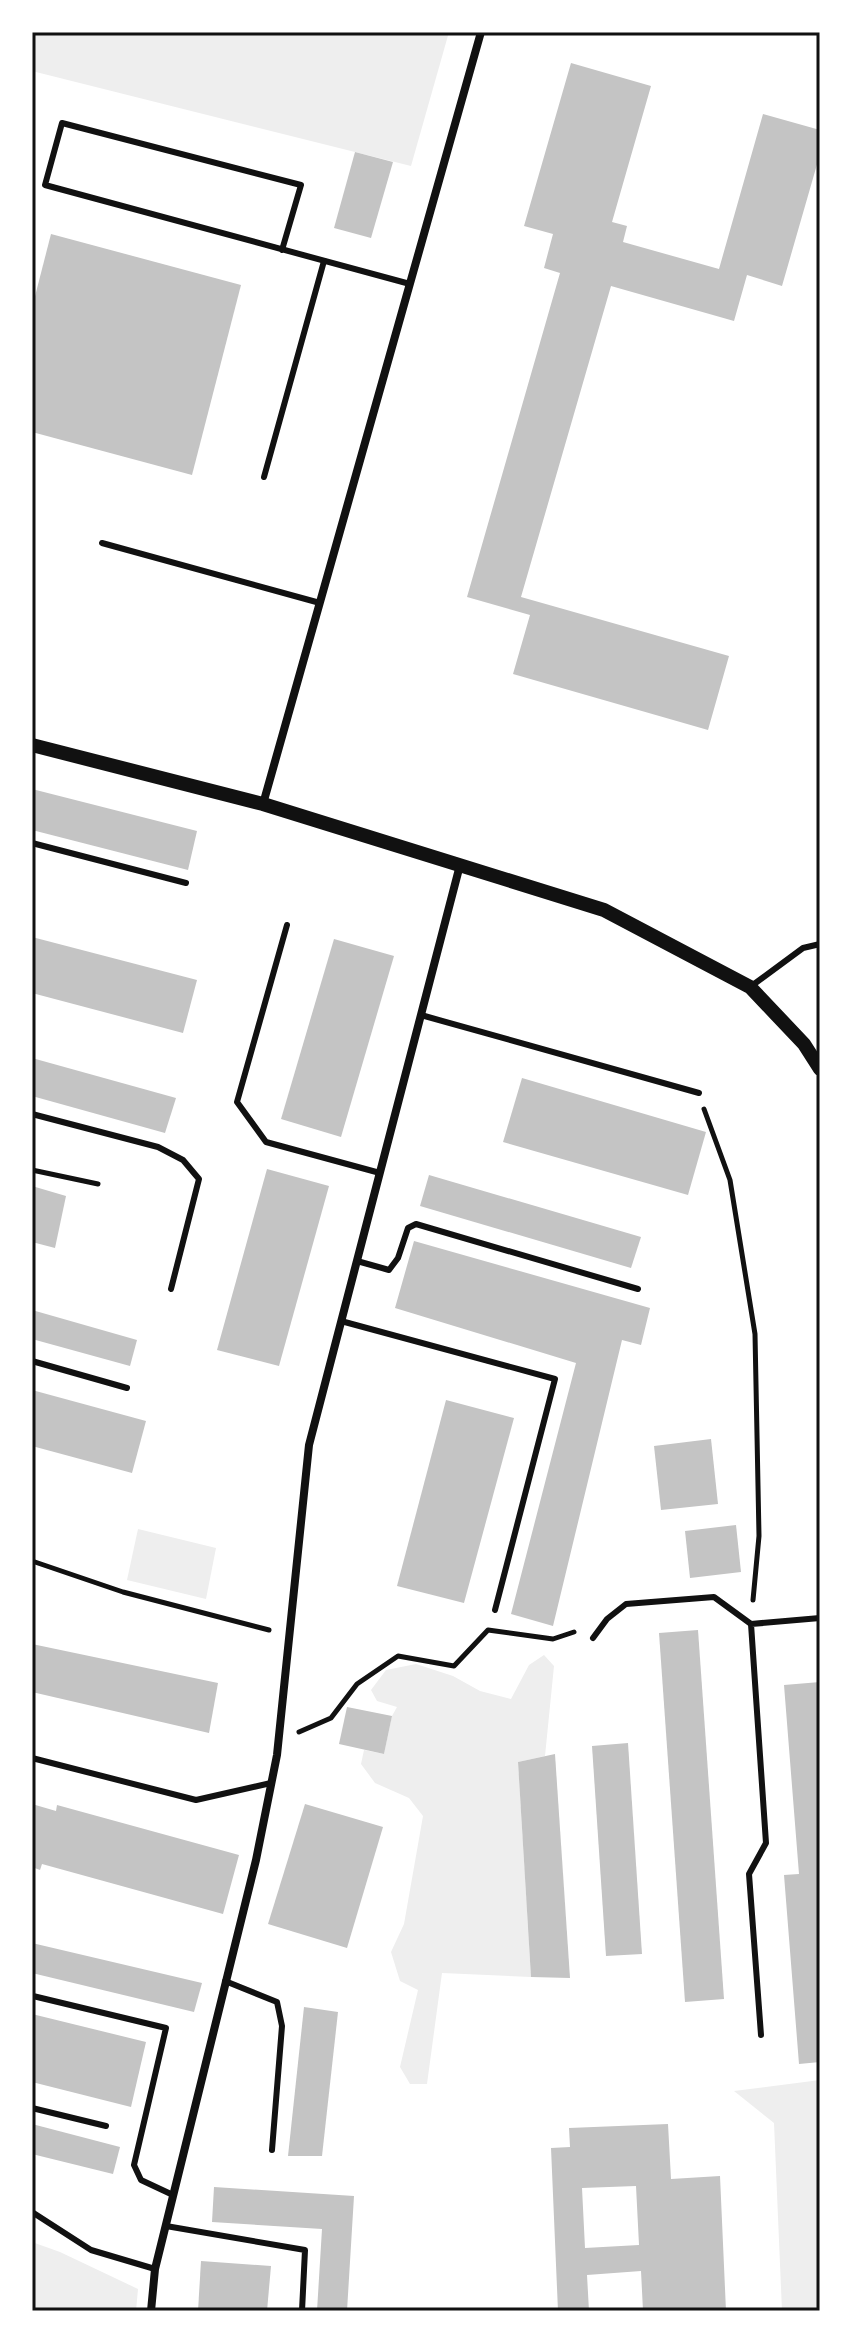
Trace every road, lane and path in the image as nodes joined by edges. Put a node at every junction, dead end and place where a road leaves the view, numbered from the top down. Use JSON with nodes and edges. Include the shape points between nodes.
{"nodes":[{"id":1,"x":481,"y":32,"type":"edge"},
{"id":2,"x":282,"y":250,"type":"junction"},
{"id":3,"x":324,"y":261,"type":"junction"},
{"id":4,"x":410,"y":284,"type":"junction"},
{"id":5,"x":264,"y":477,"type":"dead end"},
{"id":6,"x":102,"y":543,"type":"dead end"},
{"id":7,"x":320,"y":603,"type":"junction"},
{"id":8,"x":32,"y":745,"type":"edge"},
{"id":9,"x":263,"y":804,"type":"junction"},
{"id":10,"x":32,"y":843,"type":"edge"},
{"id":11,"x":460,"y":865,"type":"junction"},
{"id":12,"x":186,"y":883,"type":"dead end"},
{"id":13,"x":287,"y":925,"type":"dead end"},
{"id":14,"x":820,"y":944,"type":"edge"},
{"id":15,"x":750,"y":987,"type":"junction"},
{"id":16,"x":421,"y":1015,"type":"junction"},
{"id":17,"x":820,"y":1069,"type":"edge"},
{"id":18,"x":699,"y":1093,"type":"joint"},
{"id":19,"x":32,"y":1114,"type":"edge"},
{"id":20,"x":32,"y":1170,"type":"edge"},
{"id":21,"x":380,"y":1173,"type":"junction"},
{"id":22,"x":98,"y":1184,"type":"dead end"},
{"id":23,"x":357,"y":1261,"type":"junction"},
{"id":24,"x":171,"y":1289,"type":"dead end"},
{"id":25,"x":638,"y":1289,"type":"dead end"},
{"id":26,"x":341,"y":1321,"type":"junction"},
{"id":27,"x":32,"y":1361,"type":"edge"},
{"id":28,"x":127,"y":1388,"type":"dead end"},
{"id":29,"x":32,"y":1561,"type":"edge"},
{"id":30,"x":495,"y":1610,"type":"dead end"},
{"id":31,"x":820,"y":1618,"type":"edge"},
{"id":32,"x":607,"y":1619,"type":"junction"},
{"id":33,"x":751,"y":1624,"type":"junction"},
{"id":34,"x":290,"y":1635,"type":"junction"},
{"id":35,"x":593,"y":1638,"type":"dead end"},
{"id":36,"x":279,"y":1738,"type":"junction"},
{"id":37,"x":32,"y":1758,"type":"edge"},
{"id":38,"x":271,"y":1783,"type":"junction"},
{"id":39,"x":225,"y":1981,"type":"junction"},
{"id":40,"x":33,"y":1996,"type":"edge"},
{"id":41,"x":761,"y":2035,"type":"dead end"},
{"id":42,"x":32,"y":2108,"type":"edge"},
{"id":43,"x":106,"y":2126,"type":"dead end"},
{"id":44,"x":272,"y":2150,"type":"dead end"},
{"id":45,"x":173,"y":2195,"type":"junction"},
{"id":46,"x":32,"y":2212,"type":"edge"},
{"id":47,"x":166,"y":2226,"type":"junction"},
{"id":48,"x":155,"y":2269,"type":"junction"},
{"id":49,"x":151,"y":2311,"type":"edge"},
{"id":50,"x":302,"y":2311,"type":"edge"}],
"edges":[{"from":1,"to":4,"type":"street"},
{"from":2,"to":2,"type":"lane","via":[[301,185],[62,123],[45,185]]},
{"from":2,"to":3,"type":"lane"},
{"from":3,"to":4,"type":"lane"},
{"from":3,"to":5,"type":"lane"},
{"from":4,"to":7,"type":"street"},
{"from":6,"to":7,"type":"lane"},
{"from":7,"to":9,"type":"street"},
{"from":8,"to":9,"type":"street"},
{"from":9,"to":11,"type":"street"},
{"from":10,"to":12,"type":"lane"},
{"from":11,"to":15,"type":"street","via":[[604,910]]},
{"from":11,"to":16,"type":"street"},
{"from":13,"to":21,"type":"lane","via":[[237,1102],[266,1142]]},
{"from":14,"to":15,"type":"lane","via":[[803,948]]},
{"from":15,"to":17,"type":"street","via":[[804,1044]]},
{"from":16,"to":18,"type":"lane"},
{"from":16,"to":21,"type":"street"},
{"from":18,"to":33,"type":"path","via":[[730,1180],[755,1334],[759,1536]]},
{"from":19,"to":24,"type":"lane","via":[[158,1147],[183,1160],[199,1179]]},
{"from":20,"to":22,"type":"path"},
{"from":21,"to":23,"type":"street"},
{"from":23,"to":25,"type":"lane","via":[[389,1270],[408,1228],[416,1224]]},
{"from":23,"to":26,"type":"street"},
{"from":26,"to":30,"type":"lane","via":[[555,1379]]},
{"from":26,"to":34,"type":"street","via":[[309,1445]]},
{"from":27,"to":28,"type":"lane"},
{"from":29,"to":34,"type":"path","via":[[123,1592]]},
{"from":31,"to":33,"type":"lane"},
{"from":32,"to":33,"type":"lane","via":[[626,1604],[714,1597]]},
{"from":32,"to":35,"type":"lane"},
{"from":32,"to":36,"type":"path","via":[[553,1639],[488,1630],[454,1666],[398,1656],[357,1684],[331,1718]]},
{"from":33,"to":41,"type":"lane","via":[[766,1843],[749,1874]]},
{"from":34,"to":36,"type":"street"},
{"from":36,"to":38,"type":"street"},
{"from":37,"to":38,"type":"lane","via":[[196,1800]]},
{"from":38,"to":39,"type":"street"},
{"from":39,"to":44,"type":"lane","via":[[277,2002],[282,2026]]},
{"from":39,"to":45,"type":"street"},
{"from":40,"to":45,"type":"lane","via":[[166,2028],[134,2165],[141,2180]]},
{"from":42,"to":43,"type":"lane"},
{"from":45,"to":47,"type":"street"},
{"from":46,"to":48,"type":"lane","via":[[91,2250]]},
{"from":47,"to":48,"type":"street"},
{"from":47,"to":50,"type":"lane","via":[[305,2250]]},
{"from":48,"to":49,"type":"street"}]}
